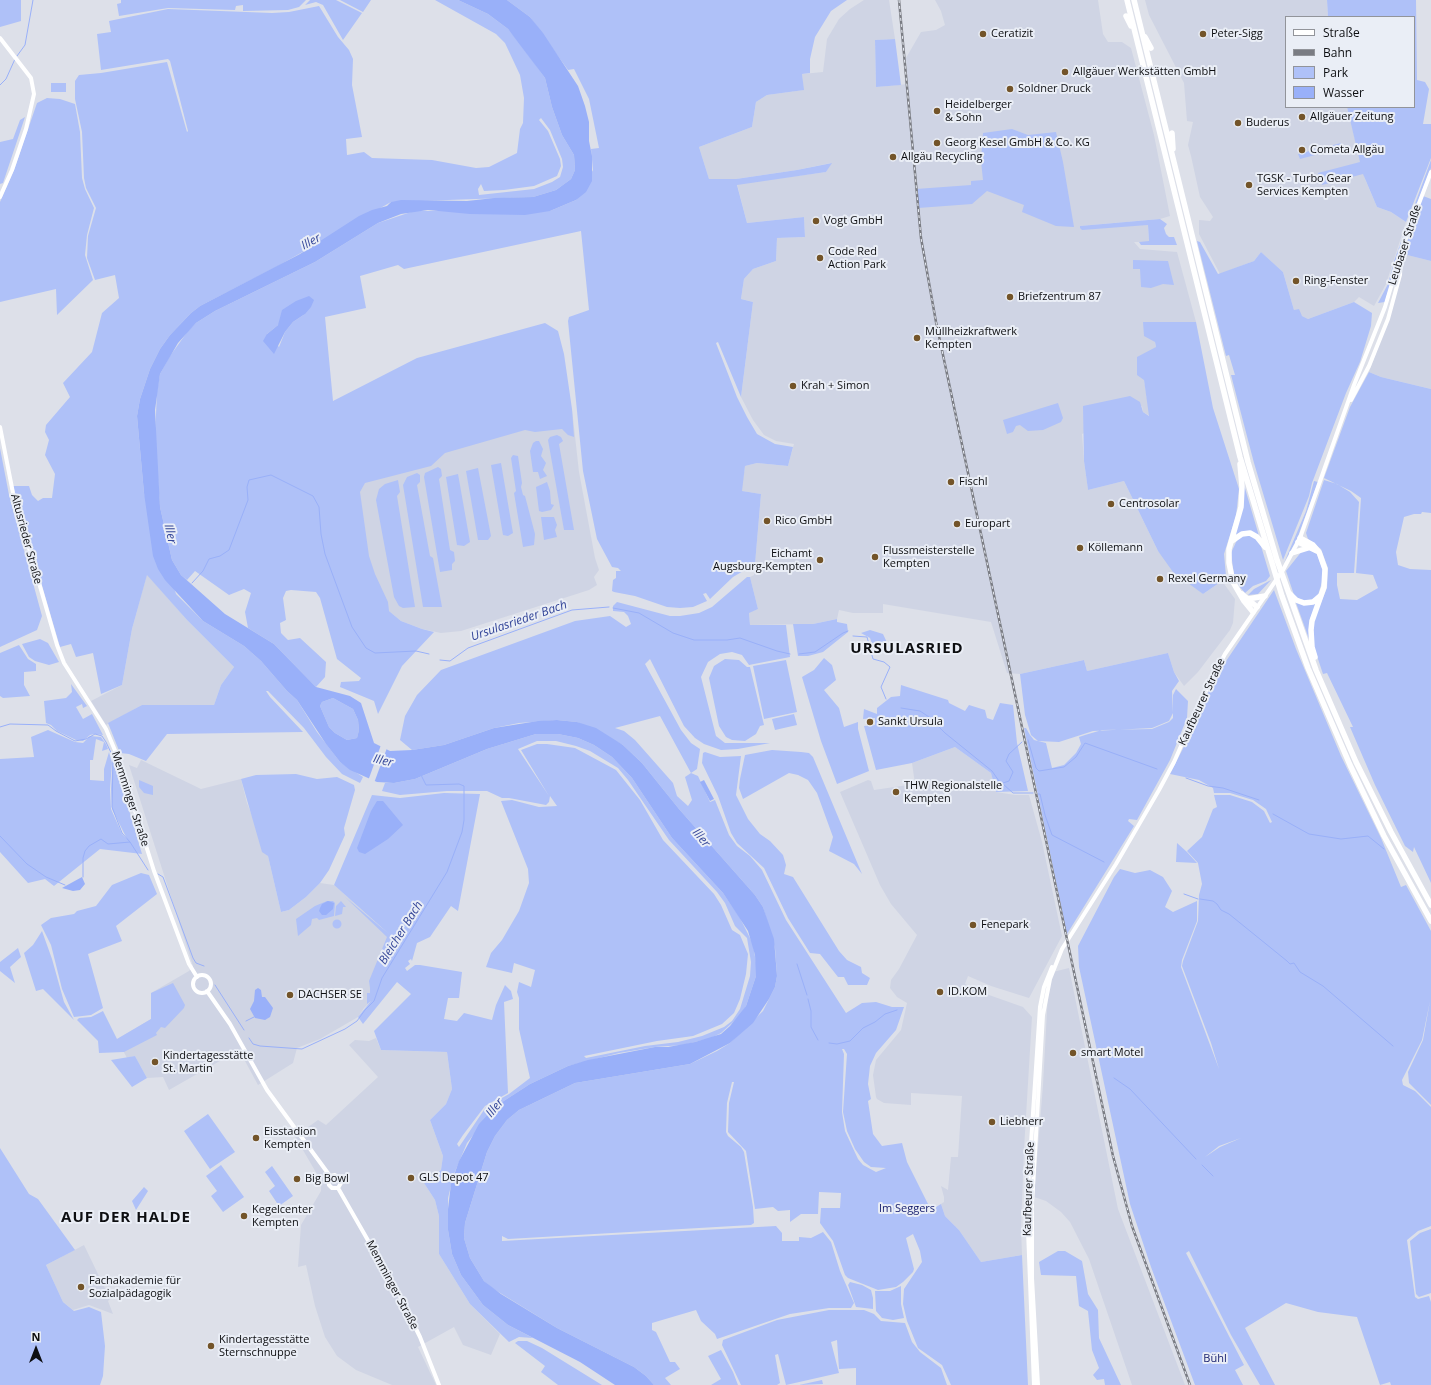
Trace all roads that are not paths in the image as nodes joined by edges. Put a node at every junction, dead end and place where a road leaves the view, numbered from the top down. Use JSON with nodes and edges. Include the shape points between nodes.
{"nodes":[{"id":1,"x":1127,"y":0,"type":"edge"},
{"id":2,"x":1134,"y":0,"type":"edge"},
{"id":3,"x":1126,"y":16,"type":"dead end"},
{"id":4,"x":1142,"y":32,"type":"junction"},
{"id":5,"x":0,"y":38,"type":"edge"},
{"id":6,"x":1151,"y":48,"type":"dead end"},
{"id":7,"x":1139,"y":51,"type":"junction"},
{"id":8,"x":1172,"y":133,"type":"dead end"},
{"id":9,"x":1173,"y":161,"type":"junction"},
{"id":10,"x":1431,"y":172,"type":"edge"},
{"id":11,"x":0,"y":197,"type":"edge"},
{"id":12,"x":1400,"y":254,"type":"junction"},
{"id":13,"x":1348,"y":406,"type":"junction"},
{"id":14,"x":0,"y":427,"type":"edge"},
{"id":15,"x":1240,"y":457,"type":"junction"},
{"id":16,"x":1299,"y":540,"type":"junction"},
{"id":17,"x":1232,"y":542,"type":"junction"},
{"id":18,"x":1308,"y":548,"type":"junction"},
{"id":19,"x":1266,"y":549,"type":"junction"},
{"id":20,"x":1319,"y":552,"type":"junction"},
{"id":21,"x":1292,"y":553,"type":"junction"},
{"id":22,"x":1287,"y":591,"type":"junction"},
{"id":23,"x":1240,"y":593,"type":"junction"},
{"id":24,"x":1322,"y":595,"type":"junction"},
{"id":25,"x":1265,"y":596,"type":"junction"},
{"id":26,"x":1248,"y":599,"type":"junction"},
{"id":27,"x":1255,"y":610,"type":"junction"},
{"id":28,"x":51,"y":628,"type":"joint"},
{"id":29,"x":1316,"y":670,"type":"junction"},
{"id":30,"x":1431,"y":905,"type":"edge"},
{"id":31,"x":1431,"y":920,"type":"edge"},
{"id":32,"x":1062,"y":949,"type":"junction"},
{"id":33,"x":197,"y":976,"type":"junction"},
{"id":34,"x":207,"y":991,"type":"junction"},
{"id":35,"x":330,"y":1176,"type":"junction"},
{"id":36,"x":338,"y":1188,"type":"junction"},
{"id":37,"x":439,"y":1385,"type":"edge"},
{"id":38,"x":1034,"y":1385,"type":"edge"},
{"id":39,"x":1038,"y":1385,"type":"edge"}],
"edges":[{"from":1,"to":7,"type":"highway"},
{"from":2,"to":4,"type":"highway"},
{"from":3,"to":7,"type":"highway"},
{"from":4,"to":6,"type":"highway"},
{"from":4,"to":9,"type":"highway"},
{"from":5,"to":11,"type":"main road","via":[[31,78],[34,88],[26,129]]},
{"from":7,"to":15,"type":"highway"},
{"from":8,"to":9,"type":"highway"},
{"from":9,"to":22,"type":"highway","via":[[1248,462]]},
{"from":10,"to":12,"type":"main road","name":"Leubaser Straße"},
{"from":12,"to":13,"type":"main road","name":"Leubaser Straße","via":[[1389,296]]},
{"from":12,"to":13,"type":"main road","via":[[1400,275],[1388,319],[1369,366]]},
{"from":13,"to":16,"type":"main road","name":"Kaufbeurer Straße"},
{"from":14,"to":28,"type":"main road","name":"Altusrieder Straße","via":[[13,493]]},
{"from":15,"to":17,"type":"highway","via":[[1242,507]]},
{"from":15,"to":19,"type":"highway"},
{"from":16,"to":18,"type":"highway"},
{"from":16,"to":20,"type":"highway","via":[[1313,545]]},
{"from":16,"to":21,"type":"main road","name":"Kaufbeurer Straße"},
{"from":17,"to":19,"type":"highway","via":[[1242,534],[1250,533],[1257,537]]},
{"from":17,"to":23,"type":"highway","via":[[1228,557],[1234,582]]},
{"from":18,"to":20,"type":"highway"},
{"from":18,"to":21,"type":"highway"},
{"from":19,"to":31,"type":"highway","via":[[1308,668],[1350,765],[1384,836]]},
{"from":20,"to":24,"type":"highway","via":[[1325,575]]},
{"from":21,"to":25,"type":"main road","name":"Kaufbeurer Straße"},
{"from":22,"to":24,"type":"highway","via":[[1296,600],[1304,603],[1313,602]]},
{"from":22,"to":29,"type":"highway"},
{"from":23,"to":26,"type":"highway"},
{"from":23,"to":27,"type":"highway","via":[[1244,602]]},
{"from":24,"to":29,"type":"highway","via":[[1314,613],[1311,630]]},
{"from":25,"to":26,"type":"highway"},
{"from":25,"to":27,"type":"main road","name":"Kaufbeurer Straße"},
{"from":26,"to":27,"type":"highway"},
{"from":27,"to":32,"type":"main road","name":"Kaufbeurer Straße","via":[[1222,658],[1174,762],[1141,823]]},
{"from":28,"to":33,"type":"main road","name":"Memminger Straße","via":[[64,663],[106,729],[119,760],[154,871],[189,964]]},
{"from":29,"to":30,"type":"highway","via":[[1372,794]]},
{"from":32,"to":38,"type":"main road","name":"Kaufbeurer Straße","via":[[1046,980],[1040,1007],[1032,1113],[1027,1228]]},
{"from":32,"to":39,"type":"main road","name":"Kaufbeurer Straße","via":[[1050,979],[1043,1015],[1032,1196],[1032,1272]]},
{"from":33,"to":34,"type":"main road","name":"Memminger Straße","via":[[202,975],[210,980]]},
{"from":33,"to":34,"type":"main road","name":"Memminger Straße","via":[[193,981],[195,990]]},
{"from":34,"to":35,"type":"main road","name":"Memminger Straße","via":[[230,1024],[267,1090]]},
{"from":35,"to":36,"type":"main road","name":"Memminger Straße","via":[[329,1185]]},
{"from":35,"to":36,"type":"main road","name":"Memminger Straße","via":[[335,1175],[339,1178],[341,1182]]},
{"from":36,"to":37,"type":"main road","name":"Memminger Straße","via":[[401,1298]]}]}
